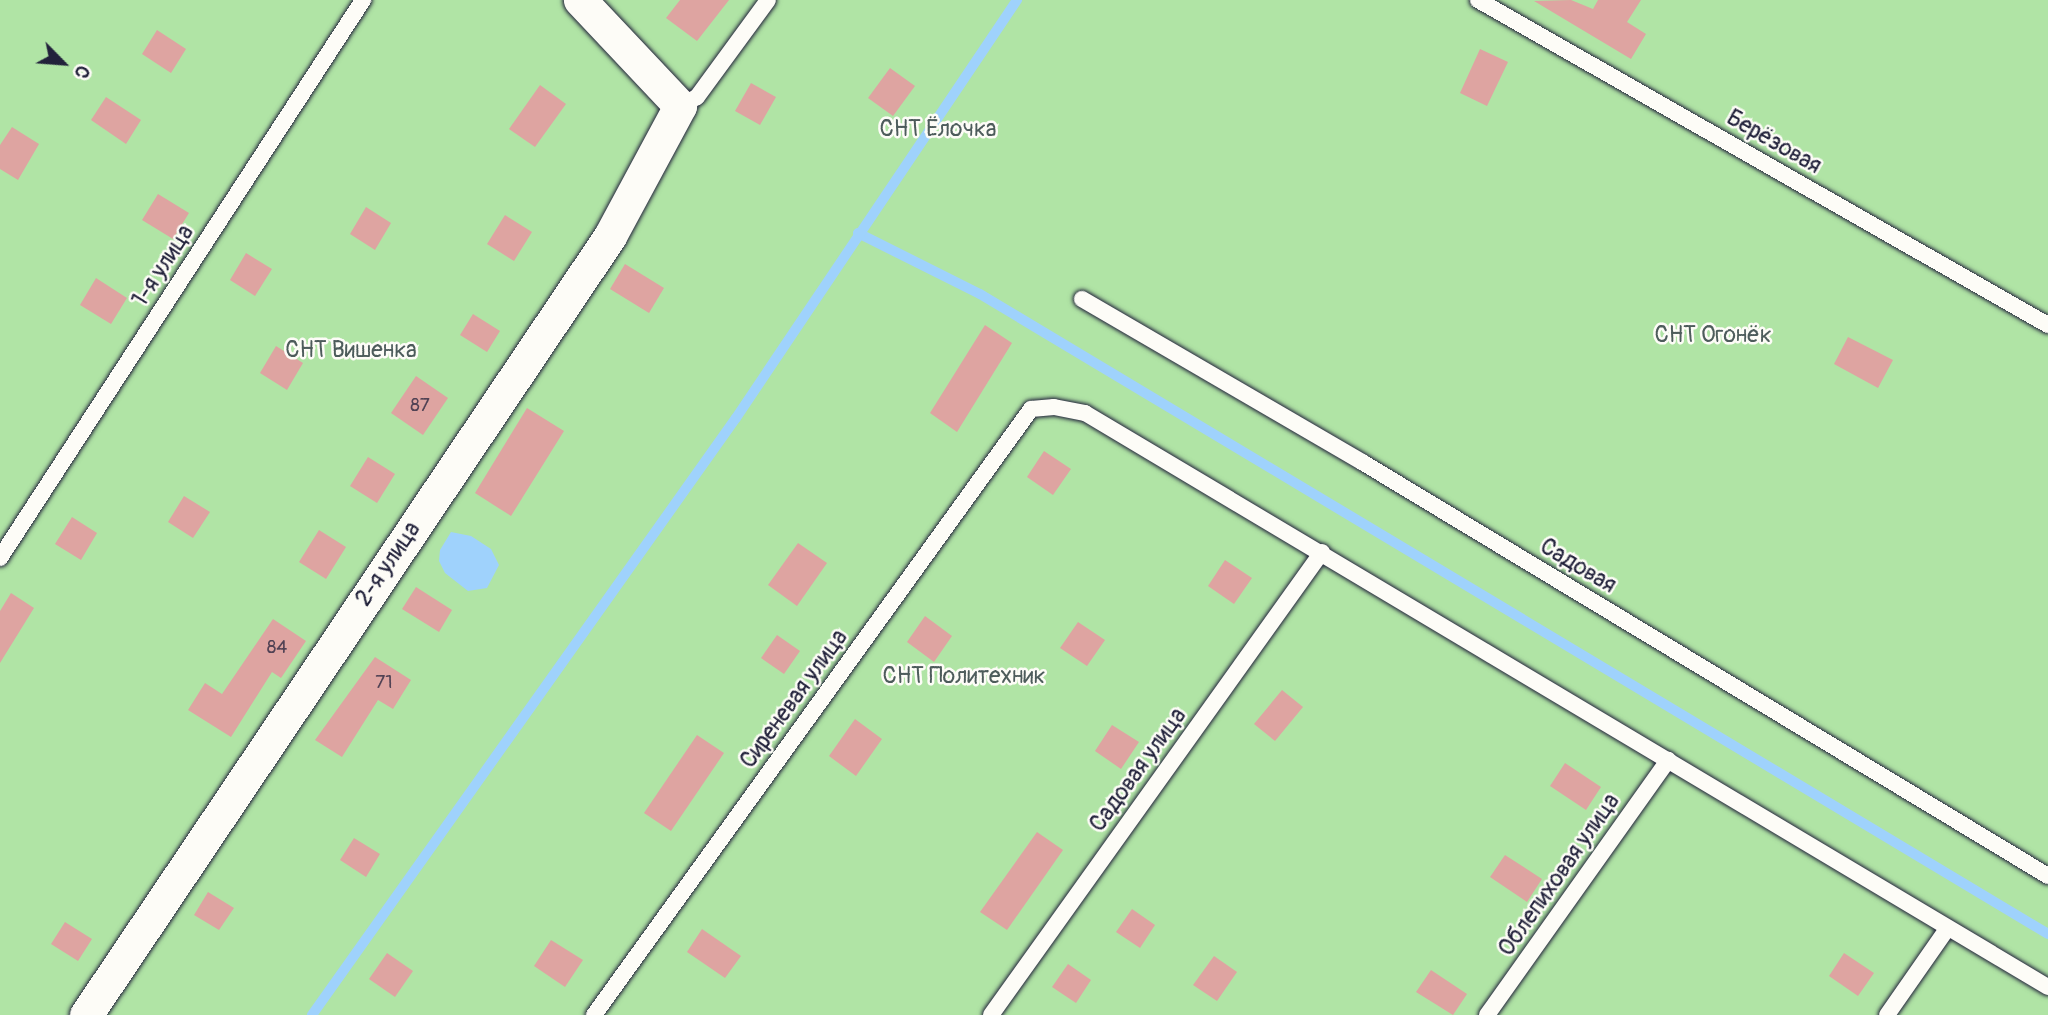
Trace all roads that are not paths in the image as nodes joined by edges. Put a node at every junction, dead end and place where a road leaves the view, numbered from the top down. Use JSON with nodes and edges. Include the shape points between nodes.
{"nodes":[{"id":1,"x":363,"y":0,"type":"edge"},
{"id":2,"x":580,"y":0,"type":"edge"},
{"id":3,"x":768,"y":0,"type":"edge"},
{"id":4,"x":1478,"y":0,"type":"edge"},
{"id":5,"x":680,"y":106,"type":"junction"},
{"id":6,"x":1082,"y":299,"type":"dead end"},
{"id":7,"x":2048,"y":325,"type":"edge"},
{"id":8,"x":1322,"y":552,"type":"junction"},
{"id":9,"x":0,"y":558,"type":"edge"},
{"id":10,"x":1668,"y":760,"type":"junction"},
{"id":11,"x":2048,"y":876,"type":"edge"},
{"id":12,"x":1947,"y":929,"type":"junction"},
{"id":13,"x":2048,"y":987,"type":"edge"},
{"id":14,"x":86,"y":1015,"type":"edge"},
{"id":15,"x":594,"y":1015,"type":"edge"},
{"id":16,"x":991,"y":1015,"type":"edge"},
{"id":17,"x":1487,"y":1015,"type":"edge"},
{"id":18,"x":1887,"y":1015,"type":"edge"}],
"edges":[{"from":1,"to":9,"type":"lane","name":"1-я улица"},
{"from":2,"to":5,"type":"street"},
{"from":3,"to":5,"type":"lane","via":[[697,97]]},
{"from":4,"to":7,"type":"lane","name":"Берёзовая"},
{"from":5,"to":14,"type":"street","name":"2-я улица","via":[[610,236]]},
{"from":6,"to":11,"type":"lane","name":"Садовая","via":[[1362,461]]},
{"from":8,"to":10,"type":"lane"},
{"from":8,"to":15,"type":"lane","name":"Сиреневая улица","via":[[1085,414],[1031,409]]},
{"from":8,"to":16,"type":"lane","name":"Садовая улица"},
{"from":10,"to":12,"type":"lane"},
{"from":10,"to":17,"type":"lane","name":"Облепиховая улица"},
{"from":12,"to":13,"type":"lane"},
{"from":12,"to":18,"type":"lane"}]}
